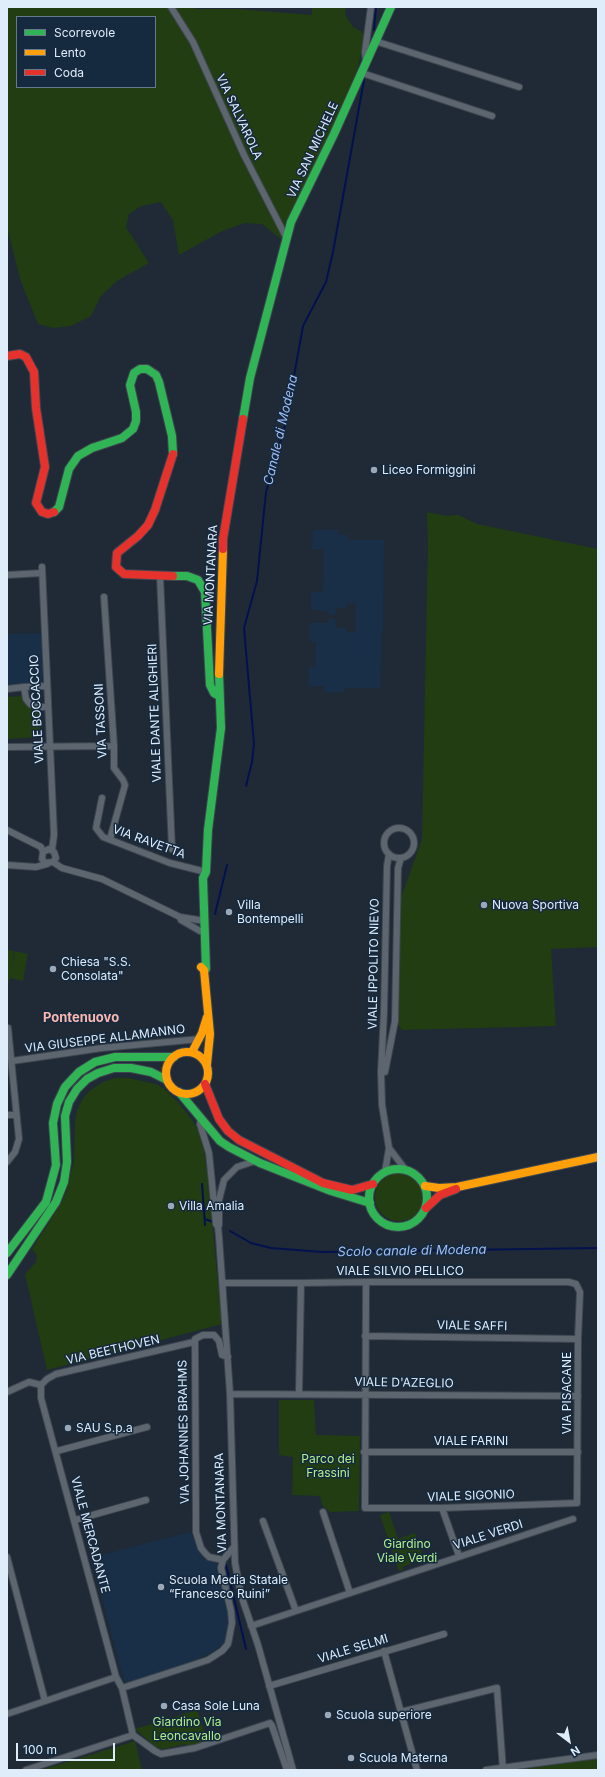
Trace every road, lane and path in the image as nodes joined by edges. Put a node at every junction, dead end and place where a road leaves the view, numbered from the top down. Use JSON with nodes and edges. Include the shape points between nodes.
{"nodes":[{"id":1,"x":172,"y":7,"type":"edge"},
{"id":2,"x":371,"y":7,"type":"edge"},
{"id":3,"x":391,"y":7,"type":"edge"},
{"id":4,"x":375,"y":41,"type":"junction"},
{"id":5,"x":366,"y":62,"type":"junction"},
{"id":6,"x":362,"y":73,"type":"junction"},
{"id":7,"x":519,"y":87,"type":"dead end"},
{"id":8,"x":492,"y":116,"type":"dead end"},
{"id":9,"x":286,"y":236,"type":"junction"},
{"id":10,"x":7,"y":356,"type":"edge"},
{"id":11,"x":7,"y":575,"type":"edge"},
{"id":12,"x":160,"y":576,"type":"junction"},
{"id":13,"x":104,"y":598,"type":"dead end"},
{"id":14,"x":47,"y":686,"type":"junction"},
{"id":15,"x":24,"y":687,"type":"junction"},
{"id":16,"x":7,"y":688,"type":"edge"},
{"id":17,"x":219,"y":696,"type":"junction"},
{"id":18,"x":48,"y":708,"type":"junction"},
{"id":19,"x":114,"y":746,"type":"junction"},
{"id":20,"x":7,"y":747,"type":"edge"},
{"id":21,"x":50,"y":747,"type":"junction"},
{"id":22,"x":102,"y":798,"type":"dead end"},
{"id":23,"x":7,"y":830,"type":"edge"},
{"id":24,"x":110,"y":839,"type":"junction"},
{"id":25,"x":172,"y":849,"type":"dead end"},
{"id":26,"x":52,"y":850,"type":"junction"},
{"id":27,"x":43,"y":852,"type":"junction"},
{"id":28,"x":389,"y":854,"type":"junction"},
{"id":29,"x":402,"y":858,"type":"junction"},
{"id":30,"x":50,"y":863,"type":"junction"},
{"id":31,"x":7,"y":865,"type":"edge"},
{"id":32,"x":206,"y":872,"type":"junction"},
{"id":33,"x":180,"y":917,"type":"junction"},
{"id":34,"x":203,"y":920,"type":"junction"},
{"id":35,"x":200,"y":931,"type":"junction"},
{"id":36,"x":204,"y":970,"type":"junction"},
{"id":37,"x":209,"y":1010,"type":"junction"},
{"id":38,"x":8,"y":1028,"type":"edge"},
{"id":39,"x":200,"y":1039,"type":"junction"},
{"id":40,"x":192,"y":1052,"type":"junction"},
{"id":41,"x":174,"y":1057,"type":"junction"},
{"id":42,"x":12,"y":1061,"type":"junction"},
{"id":43,"x":207,"y":1064,"type":"junction"},
{"id":44,"x":382,"y":1074,"type":"junction"},
{"id":45,"x":168,"y":1080,"type":"junction"},
{"id":46,"x":205,"y":1084,"type":"junction"},
{"id":47,"x":179,"y":1092,"type":"junction"},
{"id":48,"x":7,"y":1114,"type":"edge"},
{"id":49,"x":16,"y":1115,"type":"junction"},
{"id":50,"x":201,"y":1118,"type":"junction"},
{"id":51,"x":389,"y":1148,"type":"junction"},
{"id":52,"x":598,"y":1157,"type":"edge"},
{"id":53,"x":255,"y":1161,"type":"junction"},
{"id":54,"x":7,"y":1162,"type":"edge"},
{"id":55,"x":405,"y":1169,"type":"junction"},
{"id":56,"x":385,"y":1172,"type":"junction"},
{"id":57,"x":373,"y":1184,"type":"junction"},
{"id":58,"x":425,"y":1186,"type":"junction"},
{"id":59,"x":457,"y":1187,"type":"junction"},
{"id":60,"x":370,"y":1203,"type":"junction"},
{"id":61,"x":426,"y":1208,"type":"junction"},
{"id":62,"x":218,"y":1227,"type":"junction"},
{"id":63,"x":7,"y":1254,"type":"edge"},
{"id":64,"x":7,"y":1275,"type":"edge"},
{"id":65,"x":366,"y":1282,"type":"junction"},
{"id":66,"x":223,"y":1283,"type":"junction"},
{"id":67,"x":301,"y":1283,"type":"junction"},
{"id":68,"x":576,"y":1284,"type":"joint"},
{"id":69,"x":365,"y":1336,"type":"junction"},
{"id":70,"x":578,"y":1339,"type":"junction"},
{"id":71,"x":194,"y":1342,"type":"junction"},
{"id":72,"x":228,"y":1358,"type":"junction"},
{"id":73,"x":41,"y":1385,"type":"junction"},
{"id":74,"x":7,"y":1392,"type":"edge"},
{"id":75,"x":299,"y":1393,"type":"junction"},
{"id":76,"x":230,"y":1394,"type":"junction"},
{"id":77,"x":365,"y":1394,"type":"junction"},
{"id":78,"x":578,"y":1396,"type":"junction"},
{"id":79,"x":147,"y":1428,"type":"dead end"},
{"id":80,"x":57,"y":1452,"type":"junction"},
{"id":81,"x":364,"y":1452,"type":"junction"},
{"id":82,"x":578,"y":1452,"type":"junction"},
{"id":83,"x":146,"y":1500,"type":"dead end"},
{"id":84,"x":577,"y":1503,"type":"joint"},
{"id":85,"x":442,"y":1508,"type":"junction"},
{"id":86,"x":323,"y":1512,"type":"dead end"},
{"id":87,"x":573,"y":1519,"type":"dead end"},
{"id":88,"x":75,"y":1520,"type":"junction"},
{"id":89,"x":263,"y":1520,"type":"dead end"},
{"id":90,"x":233,"y":1548,"type":"junction"},
{"id":91,"x":459,"y":1556,"type":"junction"},
{"id":92,"x":7,"y":1557,"type":"edge"},
{"id":93,"x":223,"y":1560,"type":"junction"},
{"id":94,"x":350,"y":1593,"type":"junction"},
{"id":95,"x":296,"y":1611,"type":"junction"},
{"id":96,"x":251,"y":1626,"type":"junction"},
{"id":97,"x":444,"y":1634,"type":"dead end"},
{"id":98,"x":384,"y":1650,"type":"junction"},
{"id":99,"x":116,"y":1677,"type":"junction"},
{"id":100,"x":269,"y":1686,"type":"junction"},
{"id":101,"x":122,"y":1688,"type":"junction"},
{"id":102,"x":45,"y":1701,"type":"junction"},
{"id":103,"x":401,"y":1712,"type":"junction"},
{"id":104,"x":7,"y":1714,"type":"edge"},
{"id":105,"x":133,"y":1735,"type":"junction"},
{"id":106,"x":598,"y":1755,"type":"edge"},
{"id":107,"x":503,"y":1769,"type":"edge"},
{"id":108,"x":26,"y":1770,"type":"edge"},
{"id":109,"x":287,"y":1770,"type":"edge"},
{"id":110,"x":293,"y":1770,"type":"edge"},
{"id":111,"x":417,"y":1770,"type":"edge"},
{"id":112,"x":486,"y":1770,"type":"edge"}],
"edges":[{"from":1,"to":9,"type":"street","name":"VIA SALVAROLA","via":[[193,42],[244,155]]},
{"from":2,"to":5,"type":"street","name":"VIA SAN MICHELE"},
{"from":3,"to":4,"type":"main road","name":"VIA SAN MICHELE"},
{"from":4,"to":5,"type":"main road","name":"VIA SAN MICHELE"},
{"from":4,"to":7,"type":"street"},
{"from":5,"to":6,"type":"main road","name":"VIA SAN MICHELE"},
{"from":6,"to":8,"type":"street"},
{"from":6,"to":9,"type":"main road","name":"VIA SAN MICHELE"},
{"from":9,"to":17,"type":"main road","name":"VIA MONTANARA","via":[[250,378],[223,533]]},
{"from":10,"to":12,"type":"main road","via":[[20,354],[26,357],[34,372],[36,408],[45,467],[36,503],[42,512],[48,514],[59,507],[69,469],[78,456],[92,448],[122,438],[133,429],[136,412],[130,385],[134,373],[146,369],[156,375],[172,436],[173,455],[148,525],[117,553],[115,561],[116,567],[124,574]]},
{"from":11,"to":14,"type":"street","name":"VIALE BOCCACCIO","via":[[42,570]]},
{"from":12,"to":17,"type":"main road","via":[[187,576],[198,580],[202,585],[206,601],[210,685]]},
{"from":12,"to":25,"type":"street","name":"VIALE DANTE ALIGHIERI"},
{"from":13,"to":19,"type":"street","name":"VIA TASSONI"},
{"from":14,"to":15,"type":"street"},
{"from":14,"to":18,"type":"street","name":"VIALE BOCCACCIO"},
{"from":15,"to":16,"type":"street"},
{"from":15,"to":18,"type":"street","via":[[26,699],[30,704]]},
{"from":17,"to":32,"type":"main road","name":"VIA MONTANARA","via":[[221,734],[208,830]]},
{"from":18,"to":21,"type":"street","name":"VIALE BOCCACCIO"},
{"from":19,"to":21,"type":"street"},
{"from":19,"to":24,"type":"street","name":"VIA TASSONI","via":[[114,768],[125,785]]},
{"from":20,"to":21,"type":"street"},
{"from":21,"to":26,"type":"street","name":"VIALE BOCCACCIO","via":[[54,835]]},
{"from":22,"to":24,"type":"street","name":"VIA RAVETTA","via":[[96,828],[103,837]]},
{"from":23,"to":27,"type":"street","via":[[41,846]]},
{"from":24,"to":32,"type":"street","name":"VIA RAVETTA","via":[[170,863]]},
{"from":26,"to":27,"type":"street"},
{"from":26,"to":30,"type":"street","via":[[56,856]]},
{"from":27,"to":30,"type":"street","via":[[42,859]]},
{"from":28,"to":29,"type":"street"},
{"from":28,"to":29,"type":"street","via":[[385,846],[386,836],[393,830],[403,829],[411,834],[414,845],[412,852]]},
{"from":28,"to":44,"type":"street","name":"VIALE IPPOLITO NIEVO"},
{"from":29,"to":44,"type":"street","name":"VIALE IPPOLITO NIEVO","via":[[398,868],[395,1021]]},
{"from":30,"to":31,"type":"street","via":[[36,867]]},
{"from":30,"to":33,"type":"street","via":[[102,879]]},
{"from":32,"to":34,"type":"main road","name":"VIA MONTANARA","via":[[199,877]]},
{"from":33,"to":34,"type":"street"},
{"from":33,"to":35,"type":"street","via":[[180,920]]},
{"from":34,"to":35,"type":"main road","name":"VIA MONTANARA"},
{"from":34,"to":36,"type":"main road","name":"VIA MONTANARA","via":[[206,969]]},
{"from":35,"to":36,"type":"main road","name":"VIA MONTANARA","via":[[201,968]]},
{"from":36,"to":37,"type":"main road","name":"VIA MONTANARA"},
{"from":37,"to":39,"type":"main road","name":"VIA MONTANARA"},
{"from":37,"to":43,"type":"main road","name":"VIA MONTANARA"},
{"from":38,"to":42,"type":"street"},
{"from":39,"to":40,"type":"main road","name":"VIA MONTANARA"},
{"from":39,"to":42,"type":"street","name":"VIA GIUSEPPE ALLAMANNO","via":[[102,1048]]},
{"from":40,"to":41,"type":"main road","via":[[182,1052]]},
{"from":40,"to":43,"type":"main road","via":[[198,1054]]},
{"from":41,"to":45,"type":"main road","via":[[167,1067]]},
{"from":41,"to":63,"type":"main road","via":[[115,1057],[95,1062],[79,1072],[65,1087],[56,1104],[53,1123],[56,1165],[46,1202]]},
{"from":42,"to":49,"type":"street"},
{"from":43,"to":46,"type":"main road"},
{"from":44,"to":51,"type":"street","name":"VIALE IPPOLITO NIEVO","via":[[382,1105]]},
{"from":45,"to":47,"type":"main road"},
{"from":45,"to":64,"type":"main road","via":[[151,1072],[114,1068],[87,1079],[77,1089],[69,1102],[65,1116],[67,1162],[64,1182],[56,1202]]},
{"from":46,"to":47,"type":"main road","via":[[194,1093]]},
{"from":46,"to":57,"type":"main road","via":[[219,1119],[228,1132],[239,1140],[323,1183],[352,1190]]},
{"from":47,"to":50,"type":"main road"},
{"from":48,"to":49,"type":"street"},
{"from":49,"to":54,"type":"street","via":[[19,1139],[15,1152]]},
{"from":50,"to":53,"type":"main road","via":[[220,1142]]},
{"from":50,"to":62,"type":"street","name":"VIA MONTANARA","via":[[200,1124],[209,1153]]},
{"from":51,"to":55,"type":"street","name":"VIALE IPPOLITO NIEVO"},
{"from":51,"to":56,"type":"street","name":"VIALE IPPOLITO NIEVO"},
{"from":52,"to":59,"type":"main road"},
{"from":53,"to":60,"type":"main road","via":[[331,1191]]},
{"from":53,"to":62,"type":"street","name":"VIA MONTANARA","via":[[237,1167],[224,1180],[220,1192]]},
{"from":55,"to":56,"type":"main road"},
{"from":55,"to":58,"type":"main road","via":[[420,1178]]},
{"from":56,"to":57,"type":"main road"},
{"from":57,"to":60,"type":"main road"},
{"from":58,"to":59,"type":"main road"},
{"from":58,"to":61,"type":"main road"},
{"from":59,"to":61,"type":"main road","via":[[440,1195]]},
{"from":60,"to":61,"type":"main road","via":[[379,1220],[396,1227],[414,1222]]},
{"from":62,"to":66,"type":"street","name":"VIA MONTANARA"},
{"from":65,"to":67,"type":"street","name":"VIALE SILVIO PELLICO"},
{"from":65,"to":68,"type":"street","name":"VIALE SILVIO PELLICO"},
{"from":65,"to":69,"type":"street"},
{"from":66,"to":67,"type":"street","name":"VIALE SILVIO PELLICO"},
{"from":66,"to":72,"type":"street","name":"VIA MONTANARA"},
{"from":67,"to":75,"type":"street"},
{"from":68,"to":70,"type":"street","name":"VIA PISACANE","via":[[580,1292]]},
{"from":69,"to":70,"type":"street","name":"VIALE SAFFI"},
{"from":69,"to":77,"type":"street"},
{"from":70,"to":78,"type":"street","name":"VIA PISACANE"},
{"from":71,"to":72,"type":"street","via":[[200,1336],[214,1335],[219,1341],[222,1355]]},
{"from":71,"to":73,"type":"street","name":"VIA BEETHOVEN","via":[[56,1374]]},
{"from":71,"to":93,"type":"street","name":"VIA JOHANNES BRAHMS","via":[[196,1532],[204,1554]]},
{"from":72,"to":76,"type":"street","name":"VIA MONTANARA"},
{"from":73,"to":74,"type":"street","via":[[29,1382]]},
{"from":73,"to":80,"type":"street","name":"VIALE MERCADANTE","via":[[41,1398]]},
{"from":75,"to":76,"type":"street","name":"VIALE D'AZEGLIO"},
{"from":75,"to":77,"type":"street","name":"VIALE D'AZEGLIO"},
{"from":76,"to":90,"type":"street","name":"VIA MONTANARA"},
{"from":77,"to":78,"type":"street","name":"VIALE D'AZEGLIO"},
{"from":77,"to":81,"type":"street"},
{"from":78,"to":82,"type":"street","name":"VIA PISACANE"},
{"from":79,"to":80,"type":"street"},
{"from":80,"to":88,"type":"street","name":"VIALE MERCADANTE"},
{"from":81,"to":82,"type":"street","name":"VIALE FARINI"},
{"from":81,"to":85,"type":"street","name":"VIALE SIGONIO","via":[[365,1508]]},
{"from":82,"to":84,"type":"street","name":"VIA PISACANE"},
{"from":83,"to":88,"type":"street"},
{"from":84,"to":85,"type":"street","name":"VIALE SIGONIO"},
{"from":85,"to":91,"type":"street"},
{"from":86,"to":94,"type":"street"},
{"from":87,"to":91,"type":"street","name":"VIALE VERDI"},
{"from":88,"to":99,"type":"street","name":"VIALE MERCADANTE"},
{"from":89,"to":95,"type":"street"},
{"from":90,"to":93,"type":"street"},
{"from":90,"to":96,"type":"street","name":"VIA MONTANARA","via":[[241,1595]]},
{"from":91,"to":94,"type":"street","name":"VIALE VERDI"},
{"from":92,"to":102,"type":"street"},
{"from":93,"to":101,"type":"street","via":[[220,1568],[232,1623],[228,1644],[208,1660]]},
{"from":94,"to":95,"type":"street","name":"VIALE VERDI"},
{"from":95,"to":96,"type":"street","name":"VIALE VERDI"},
{"from":96,"to":100,"type":"street","name":"VIA MONTANARA"},
{"from":97,"to":98,"type":"street","name":"VIALE SELMI"},
{"from":98,"to":100,"type":"street","name":"VIALE SELMI"},
{"from":98,"to":103,"type":"street"},
{"from":99,"to":101,"type":"street","name":"VIALE MERCADANTE"},
{"from":99,"to":102,"type":"street"},
{"from":100,"to":110,"type":"street","name":"VIA MONTANARA"},
{"from":101,"to":105,"type":"street","name":"VIALE MERCADANTE"},
{"from":102,"to":104,"type":"street"},
{"from":103,"to":107,"type":"street","via":[[497,1688]]},
{"from":103,"to":111,"type":"street"},
{"from":105,"to":108,"type":"street"},
{"from":105,"to":109,"type":"street","via":[[161,1754],[195,1748],[270,1724]]},
{"from":106,"to":107,"type":"street"},
{"from":107,"to":112,"type":"street"}]}
